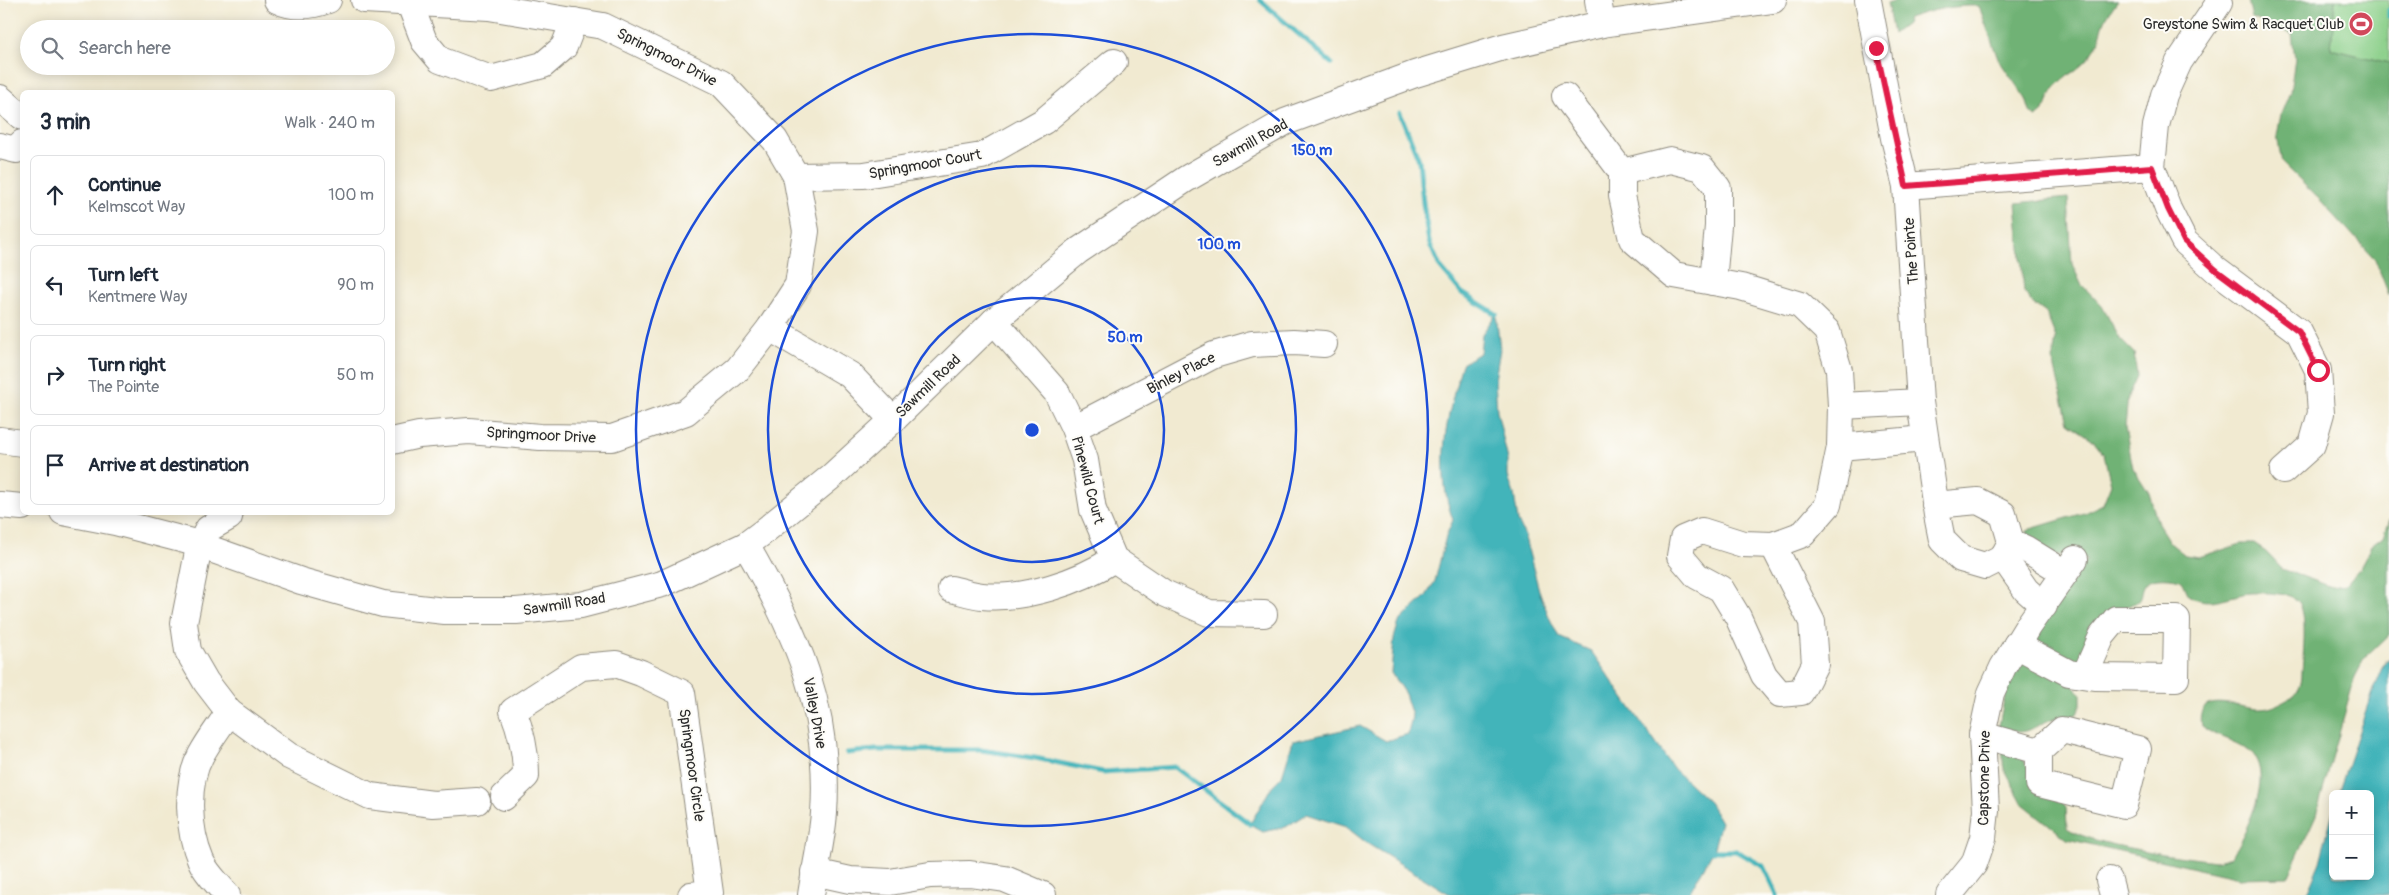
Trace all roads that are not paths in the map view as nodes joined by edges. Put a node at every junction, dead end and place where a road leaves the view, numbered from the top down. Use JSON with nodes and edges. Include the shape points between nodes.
{"nodes":[{"id":1,"x":277,"y":0,"type":"edge"},
{"id":2,"x":328,"y":0,"type":"edge"},
{"id":3,"x":364,"y":0,"type":"edge"},
{"id":4,"x":1773,"y":0,"type":"edge"},
{"id":5,"x":1868,"y":0,"type":"edge"},
{"id":6,"x":2219,"y":3,"type":"dead end"},
{"id":7,"x":410,"y":4,"type":"junction"},
{"id":8,"x":1600,"y":12,"type":"edge"},
{"id":9,"x":574,"y":21,"type":"junction"},
{"id":10,"x":1114,"y":62,"type":"dead end"},
{"id":11,"x":1565,"y":96,"type":"dead end"},
{"id":12,"x":0,"y":98,"type":"edge"},
{"id":13,"x":20,"y":114,"type":"edge"},
{"id":14,"x":20,"y":145,"type":"edge"},
{"id":15,"x":0,"y":146,"type":"edge"},
{"id":16,"x":2152,"y":167,"type":"junction"},
{"id":17,"x":1622,"y":172,"type":"junction"},
{"id":18,"x":796,"y":176,"type":"junction"},
{"id":19,"x":1906,"y":186,"type":"junction"},
{"id":20,"x":1713,"y":282,"type":"junction"},
{"id":21,"x":994,"y":321,"type":"junction"},
{"id":22,"x":770,"y":328,"type":"junction"},
{"id":23,"x":1324,"y":344,"type":"dead end"},
{"id":24,"x":1920,"y":402,"type":"junction"},
{"id":25,"x":1841,"y":406,"type":"junction"},
{"id":26,"x":893,"y":420,"type":"junction"},
{"id":27,"x":1074,"y":428,"type":"junction"},
{"id":28,"x":1925,"y":439,"type":"junction"},
{"id":29,"x":0,"y":440,"type":"edge"},
{"id":30,"x":395,"y":440,"type":"edge"},
{"id":31,"x":20,"y":443,"type":"edge"},
{"id":32,"x":1840,"y":447,"type":"junction"},
{"id":33,"x":2283,"y":470,"type":"dead end"},
{"id":34,"x":0,"y":505,"type":"edge"},
{"id":35,"x":1935,"y":505,"type":"junction"},
{"id":36,"x":20,"y":507,"type":"edge"},
{"id":37,"x":78,"y":515,"type":"edge"},
{"id":38,"x":229,"y":515,"type":"edge"},
{"id":39,"x":202,"y":529,"type":"edge"},
{"id":40,"x":746,"y":545,"type":"junction"},
{"id":41,"x":1773,"y":545,"type":"junction"},
{"id":42,"x":2007,"y":550,"type":"junction"},
{"id":43,"x":1114,"y":559,"type":"junction"},
{"id":44,"x":951,"y":589,"type":"dead end"},
{"id":45,"x":2044,"y":606,"type":"junction"},
{"id":46,"x":1264,"y":614,"type":"dead end"},
{"id":47,"x":2016,"y":646,"type":"junction"},
{"id":48,"x":2084,"y":675,"type":"dead end"},
{"id":49,"x":229,"y":712,"type":"junction"},
{"id":50,"x":1982,"y":735,"type":"junction"},
{"id":51,"x":2039,"y":751,"type":"dead end"},
{"id":52,"x":504,"y":797,"type":"dead end"},
{"id":53,"x":478,"y":801,"type":"dead end"},
{"id":54,"x":813,"y":883,"type":"edge"},
{"id":55,"x":227,"y":895,"type":"edge"},
{"id":56,"x":691,"y":895,"type":"edge"},
{"id":57,"x":1043,"y":895,"type":"edge"},
{"id":58,"x":1949,"y":895,"type":"edge"}],
"edges":[{"from":1,"to":2,"type":"street","via":[[298,5],[314,5]]},
{"from":3,"to":7,"type":"street","name":"Springmoor Drive"},
{"from":4,"to":8,"type":"street","name":"Sawmill Road"},
{"from":5,"to":19,"type":"street","name":"The Pointe"},
{"from":6,"to":16,"type":"street","via":[[2179,62],[2164,95],[2156,126]]},
{"from":7,"to":9,"type":"street","name":"Springmoor Drive","via":[[489,7]]},
{"from":7,"to":9,"type":"street","via":[[424,41],[440,60],[491,79],[543,65],[564,48]]},
{"from":8,"to":21,"type":"street","name":"Sawmill Road","via":[[1503,47],[1414,74],[1285,122],[1186,178],[1078,251]]},
{"from":9,"to":18,"type":"street","name":"Springmoor Drive","via":[[603,26],[720,84],[775,140]]},
{"from":10,"to":18,"type":"street","name":"Springmoor Court","via":[[1044,121],[982,156],[864,175]]},
{"from":11,"to":17,"type":"street"},
{"from":12,"to":13,"type":"street"},
{"from":14,"to":15,"type":"street","via":[[16,150]]},
{"from":16,"to":19,"type":"street"},
{"from":16,"to":33,"type":"street","via":[[2184,241],[2216,270],[2299,332],[2318,370],[2321,413],[2312,445]]},
{"from":17,"to":20,"type":"street","via":[[1622,196],[1632,239],[1674,274]]},
{"from":17,"to":20,"type":"street","via":[[1670,160],[1702,168],[1718,188]]},
{"from":18,"to":22,"type":"street","name":"Springmoor Drive","via":[[806,231],[798,285]]},
{"from":19,"to":24,"type":"street","name":"The Pointe"},
{"from":20,"to":25,"type":"street","via":[[1741,286],[1800,305],[1807,311],[1827,331],[1839,370]]},
{"from":21,"to":26,"type":"street","name":"Sawmill Road"},
{"from":21,"to":27,"type":"street","name":"Pinewild Court","via":[[1057,393]]},
{"from":22,"to":26,"type":"street","via":[[850,375]]},
{"from":22,"to":30,"type":"street","name":"Springmoor Drive","via":[[738,369],[686,412],[612,438],[540,437],[469,431]]},
{"from":23,"to":27,"type":"street","name":"Binley Place","via":[[1252,344],[1214,355]]},
{"from":24,"to":25,"type":"street"},
{"from":24,"to":28,"type":"street","name":"The Pointe"},
{"from":25,"to":32,"type":"street"},
{"from":26,"to":40,"type":"street","name":"Sawmill Road","via":[[832,476]]},
{"from":27,"to":43,"type":"street","name":"Pinewild Court","via":[[1085,460],[1093,510]]},
{"from":28,"to":32,"type":"street"},
{"from":28,"to":35,"type":"street","name":"The Pointe"},
{"from":29,"to":31,"type":"street"},
{"from":32,"to":41,"type":"street","via":[[1828,505],[1803,534]]},
{"from":34,"to":36,"type":"street"},
{"from":35,"to":42,"type":"street","via":[[1978,501],[2003,514]]},
{"from":35,"to":42,"type":"street","name":"The Pointe","via":[[1942,540],[1961,560],[1985,566]]},
{"from":37,"to":39,"type":"street","name":"Sawmill Road","via":[[188,541]]},
{"from":38,"to":39,"type":"street"},
{"from":39,"to":40,"type":"street","name":"Sawmill Road","via":[[302,581],[383,604],[445,611],[516,611],[581,604],[662,584]]},
{"from":39,"to":49,"type":"street","via":[[184,623],[188,651]]},
{"from":40,"to":54,"type":"street","name":"Valley Drive","via":[[799,646],[823,736],[824,814]]},
{"from":41,"to":41,"type":"street","via":[[1812,622],[1814,664],[1801,692],[1788,695],[1780,694],[1764,675],[1738,616],[1721,589],[1697,576],[1680,556],[1683,539],[1702,530],[1743,544]]},
{"from":42,"to":45,"type":"street","via":[[2026,590]]},
{"from":42,"to":45,"type":"street","name":"Capstone Drive","via":[[2026,549],[2070,566]]},
{"from":43,"to":44,"type":"street","via":[[1079,579],[1021,594],[982,596]]},
{"from":43,"to":46,"type":"street","via":[[1164,593],[1209,613]]},
{"from":45,"to":47,"type":"street","name":"Capstone Drive"},
{"from":47,"to":48,"type":"street","via":[[2069,673]]},
{"from":47,"to":50,"type":"street","name":"Capstone Drive","via":[[1992,693]]},
{"from":49,"to":53,"type":"street","via":[[289,756],[370,796],[433,804]]},
{"from":49,"to":55,"type":"street","via":[[200,756],[190,806],[194,838],[202,862]]},
{"from":50,"to":51,"type":"street"},
{"from":50,"to":58,"type":"street","name":"Capstone Drive","via":[[1986,810],[1983,838],[1974,864]]},
{"from":52,"to":56,"type":"street","name":"Springmoor Circle","via":[[526,776],[522,733],[513,711],[580,667],[616,664],[682,693],[710,893]]},
{"from":54,"to":57,"type":"street","via":[[850,880],[890,882],[930,875],[970,874],[1005,879]]}]}
